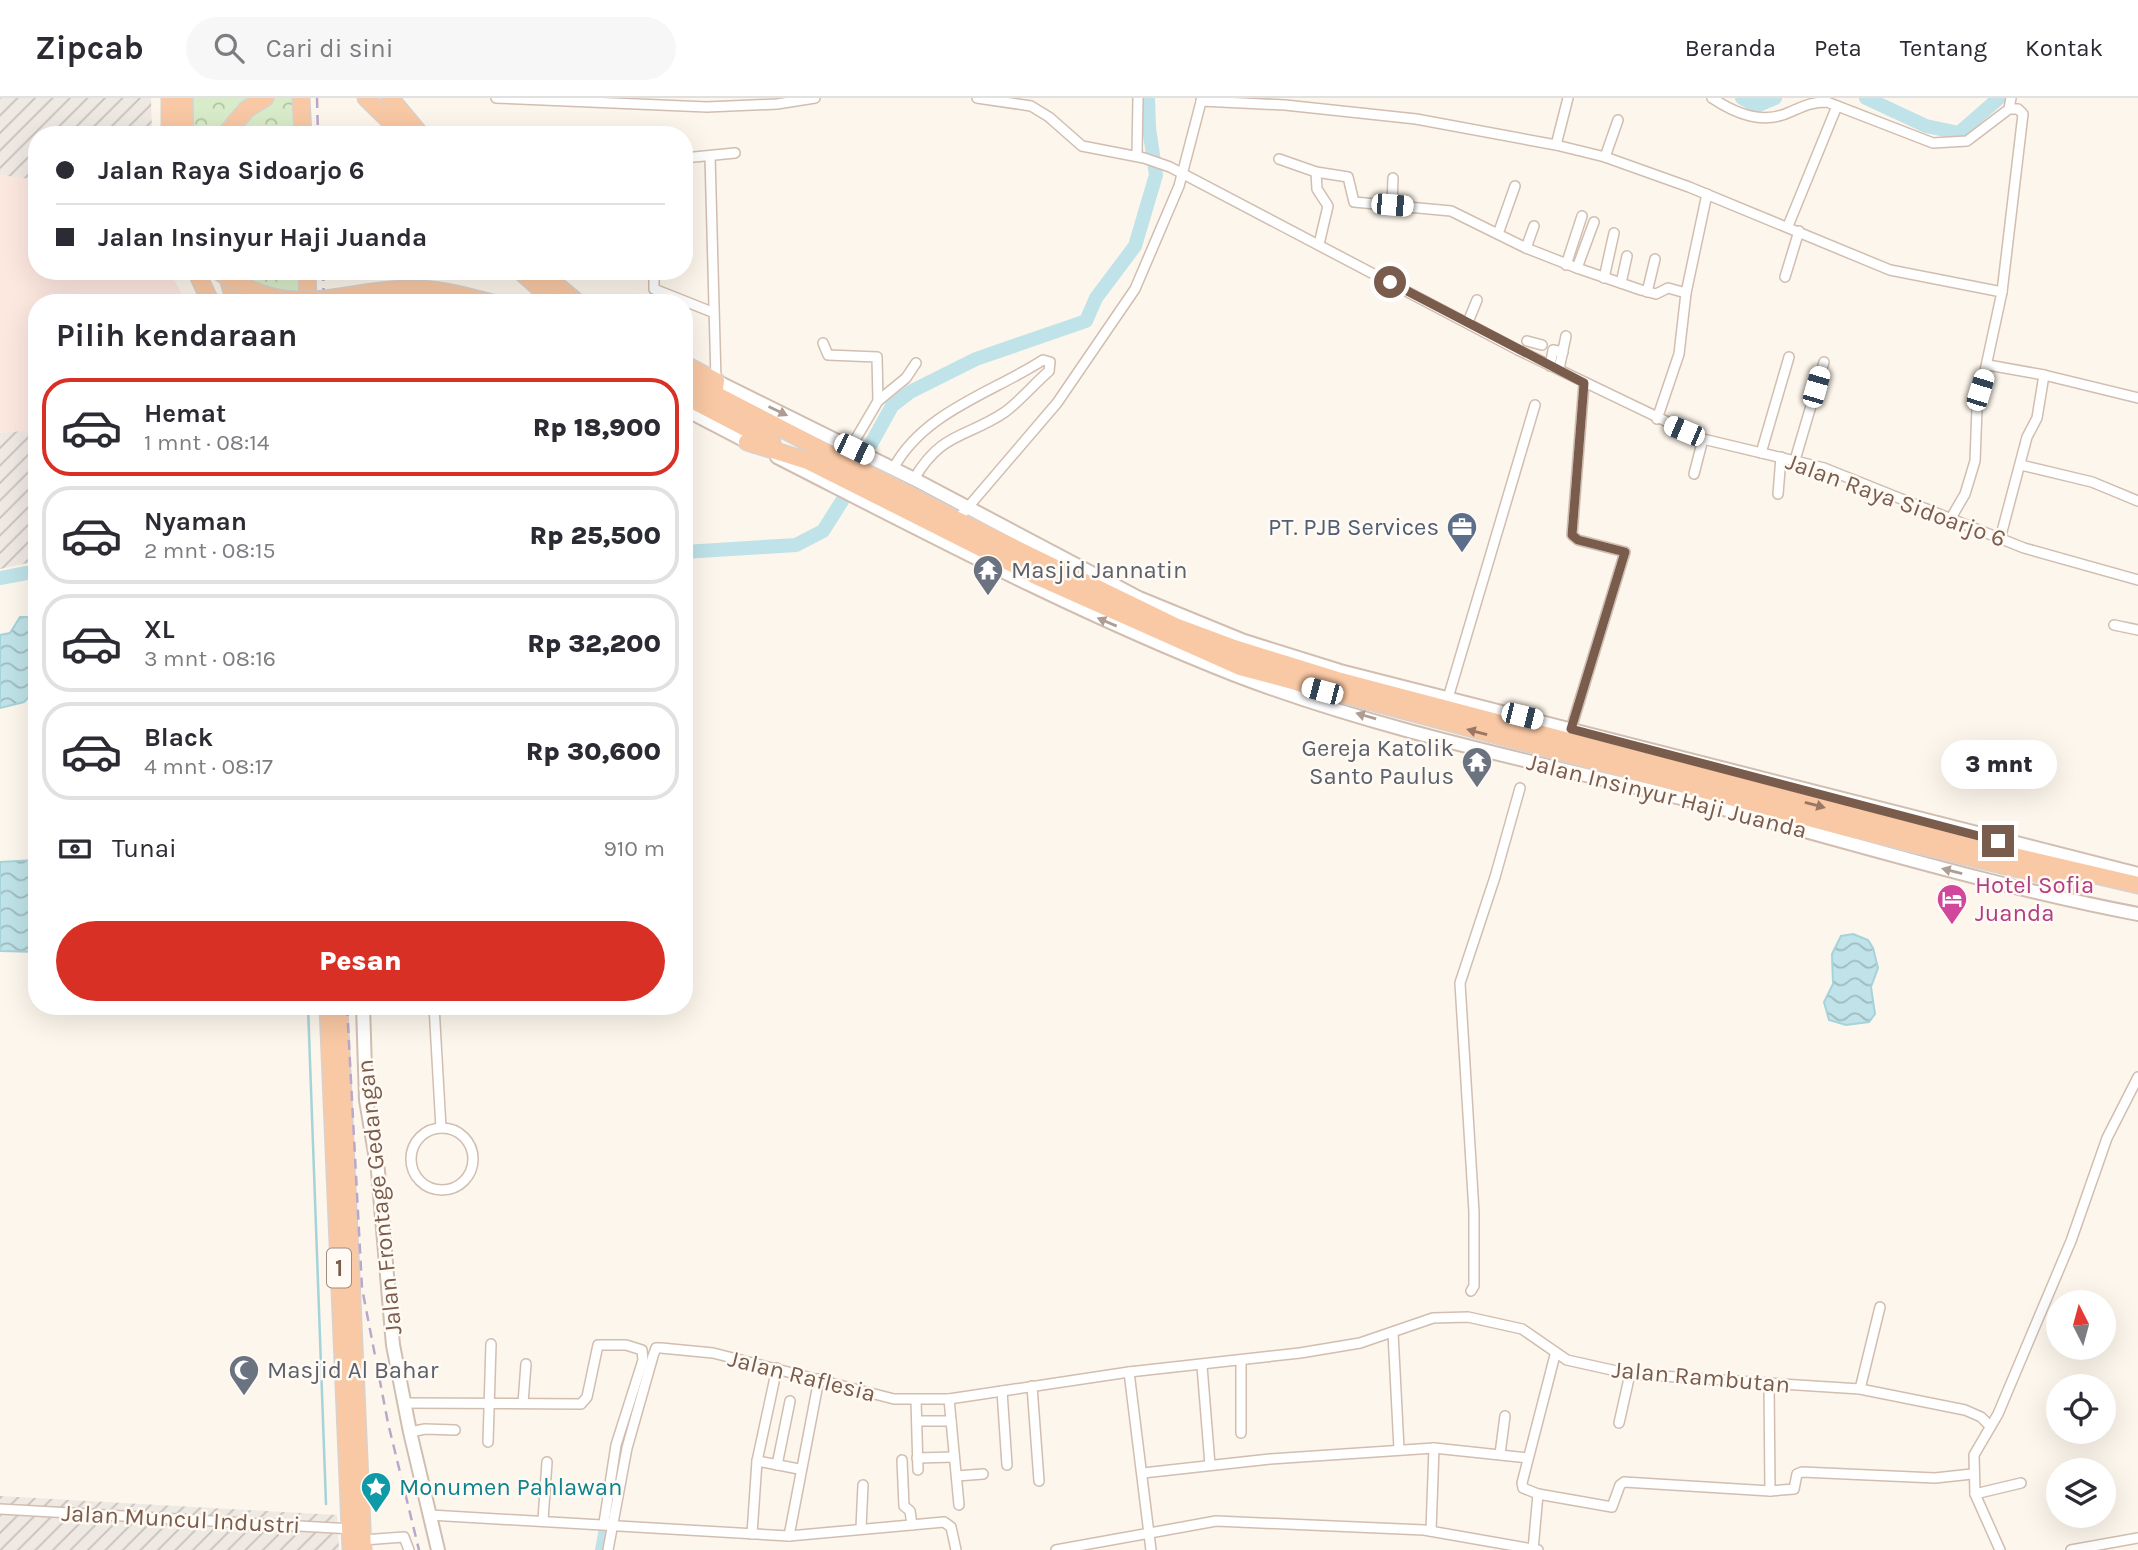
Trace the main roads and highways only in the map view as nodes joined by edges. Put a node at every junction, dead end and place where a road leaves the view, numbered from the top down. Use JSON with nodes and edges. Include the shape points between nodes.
{"nodes":[{"id":1,"x":170,"y":98,"type":"edge"},
{"id":2,"x":184,"y":98,"type":"edge"},
{"id":3,"x":265,"y":98,"type":"edge"},
{"id":4,"x":302,"y":98,"type":"edge"},
{"id":5,"x":366,"y":98,"type":"edge"},
{"id":6,"x":390,"y":98,"type":"edge"},
{"id":7,"x":178,"y":126,"type":"edge"},
{"id":8,"x":181,"y":126,"type":"edge"},
{"id":9,"x":233,"y":126,"type":"edge"},
{"id":10,"x":303,"y":126,"type":"edge"},
{"id":11,"x":395,"y":126,"type":"edge"},
{"id":12,"x":413,"y":126,"type":"edge"},
{"id":13,"x":233,"y":280,"type":"edge"},
{"id":14,"x":530,"y":280,"type":"edge"},
{"id":15,"x":551,"y":280,"type":"edge"},
{"id":16,"x":255,"y":294,"type":"edge"},
{"id":17,"x":366,"y":294,"type":"edge"},
{"id":18,"x":460,"y":294,"type":"edge"},
{"id":19,"x":546,"y":294,"type":"edge"},
{"id":20,"x":567,"y":294,"type":"edge"},
{"id":21,"x":693,"y":370,"type":"edge"},
{"id":22,"x":693,"y":379,"type":"edge"},
{"id":23,"x":711,"y":381,"type":"junction"},
{"id":24,"x":693,"y":401,"type":"edge"},
{"id":25,"x":747,"y":442,"type":"road end"},
{"id":26,"x":808,"y":461,"type":"junction"},
{"id":27,"x":841,"y":462,"type":"junction"},
{"id":28,"x":1041,"y":577,"type":"junction"},
{"id":29,"x":2063,"y":880,"type":"junction"},
{"id":30,"x":2138,"y":885,"type":"edge"},
{"id":31,"x":2138,"y":895,"type":"edge"},
{"id":32,"x":2060,"y":897,"type":"road end"},
{"id":33,"x":329,"y":1015,"type":"edge"},
{"id":34,"x":339,"y":1015,"type":"edge"},
{"id":35,"x":358,"y":1539,"type":"edge"}],
"edges":[{"from":1,"to":7,"type":"highway"},
{"from":2,"to":8,"type":"highway"},
{"from":3,"to":9,"type":"highway"},
{"from":4,"to":10,"type":"highway"},
{"from":5,"to":11,"type":"highway"},
{"from":6,"to":12,"type":"highway"},
{"from":13,"to":16,"type":"highway","bridge":true},
{"from":14,"to":19,"type":"highway"},
{"from":15,"to":20,"type":"highway"},
{"from":17,"to":18,"type":"highway","bridge":true,"via":[[406,289]]},
{"from":21,"to":23,"type":"highway","name":"Jalan Insinyur Haji Juanda"},
{"from":22,"to":23,"type":"highway"},
{"from":23,"to":27,"type":"highway","name":"Jalan Insinyur Haji Juanda","one_way":true},
{"from":24,"to":26,"type":"highway"},
{"from":25,"to":26,"type":"highway","name":"Jalan Insinyur Haji Juanda"},
{"from":26,"to":27,"type":"highway","name":"Jalan Insinyur Haji Juanda"},
{"from":27,"to":28,"type":"highway","name":"Jalan Insinyur Haji Juanda","via":[[962,514]]},
{"from":27,"to":28,"type":"highway","name":"Jalan Insinyur Haji Juanda","via":[[867,498]]},
{"from":29,"to":28,"type":"highway","name":"Jalan Insinyur Haji Juanda","one_way":true,"via":[[2019,879],[1876,843],[1296,684],[1240,667]]},
{"from":28,"to":30,"type":"highway","name":"Jalan Insinyur Haji Juanda","one_way":true,"via":[[1234,648]]},
{"from":29,"to":31,"type":"highway","name":"Jalan Insinyur Haji Juanda"},
{"from":29,"to":32,"type":"highway"},
{"from":33,"to":35,"type":"highway","number":"1"},
{"from":34,"to":35,"type":"highway","number":"1"}]}
